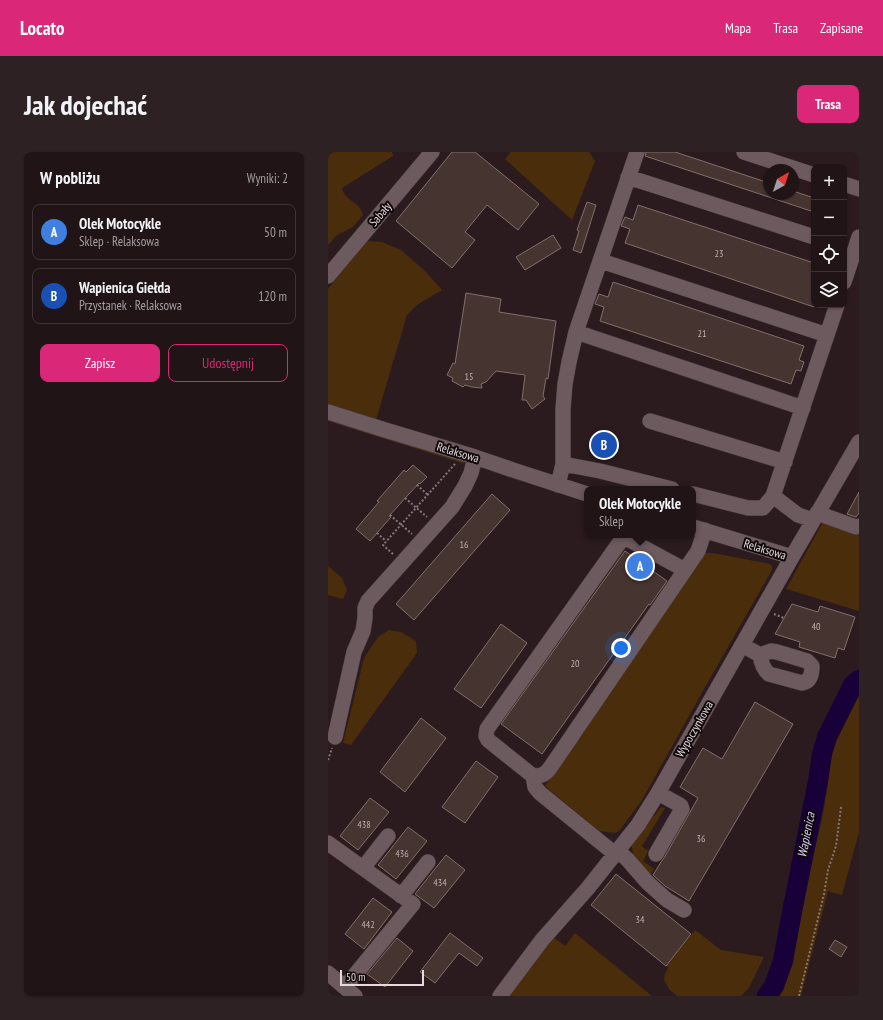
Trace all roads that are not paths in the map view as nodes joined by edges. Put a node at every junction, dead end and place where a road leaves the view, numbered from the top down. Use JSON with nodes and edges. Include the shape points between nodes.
{"nodes":[{"id":1,"x":432,"y":152,"type":"edge"},
{"id":2,"x":637,"y":152,"type":"edge"},
{"id":3,"x":744,"y":152,"type":"edge"},
{"id":4,"x":811,"y":174,"type":"edge"},
{"id":5,"x":628,"y":177,"type":"junction"},
{"id":6,"x":847,"y":185,"type":"edge"},
{"id":7,"x":859,"y":189,"type":"edge"},
{"id":8,"x":811,"y":236,"type":"edge"},
{"id":9,"x":852,"y":245,"type":"edge"},
{"id":10,"x":601,"y":261,"type":"junction"},
{"id":11,"x":846,"y":272,"type":"edge"},
{"id":12,"x":328,"y":276,"type":"edge"},
{"id":13,"x":835,"y":308,"type":"edge"},
{"id":14,"x":576,"y":332,"type":"junction"},
{"id":15,"x":827,"y":335,"type":"junction"},
{"id":16,"x":803,"y":408,"type":"junction"},
{"id":17,"x":328,"y":412,"type":"edge"},
{"id":18,"x":650,"y":421,"type":"dead end"},
{"id":19,"x":858,"y":447,"type":"edge"},
{"id":20,"x":475,"y":457,"type":"junction"},
{"id":21,"x":785,"y":462,"type":"junction"},
{"id":22,"x":563,"y":464,"type":"junction"},
{"id":23,"x":558,"y":485,"type":"junction"},
{"id":24,"x":660,"y":486,"type":"edge"},
{"id":25,"x":584,"y":493,"type":"edge"},
{"id":26,"x":696,"y":495,"type":"edge"},
{"id":27,"x":774,"y":496,"type":"junction"},
{"id":28,"x":815,"y":517,"type":"junction"},
{"id":29,"x":859,"y":526,"type":"edge"},
{"id":30,"x":699,"y":529,"type":"edge"},
{"id":31,"x":623,"y":538,"type":"edge"},
{"id":32,"x":628,"y":538,"type":"edge"},
{"id":33,"x":792,"y":557,"type":"junction"},
{"id":34,"x":685,"y":570,"type":"junction"},
{"id":35,"x":742,"y":645,"type":"junction"},
{"id":36,"x":760,"y":655,"type":"dead end"},
{"id":37,"x":335,"y":738,"type":"dead end"},
{"id":38,"x":533,"y":776,"type":"junction"},
{"id":39,"x":658,"y":793,"type":"junction"},
{"id":40,"x":388,"y":836,"type":"dead end"},
{"id":41,"x":328,"y":843,"type":"edge"},
{"id":42,"x":616,"y":852,"type":"junction"},
{"id":43,"x":656,"y":854,"type":"dead end"},
{"id":44,"x":428,"y":862,"type":"dead end"},
{"id":45,"x":363,"y":868,"type":"junction"},
{"id":46,"x":401,"y":896,"type":"junction"},
{"id":47,"x":684,"y":910,"type":"dead end"},
{"id":48,"x":328,"y":973,"type":"edge"},
{"id":49,"x":350,"y":991,"type":"edge"},
{"id":50,"x":500,"y":996,"type":"edge"}],
"edges":[{"from":1,"to":12,"type":"street","name":"Sabały"},
{"from":2,"to":5,"type":"street"},
{"from":3,"to":4,"type":"street"},
{"from":5,"to":8,"type":"street"},
{"from":5,"to":10,"type":"street"},
{"from":6,"to":7,"type":"street"},
{"from":9,"to":11,"type":"street"},
{"from":10,"to":14,"type":"street"},
{"from":10,"to":15,"type":"street"},
{"from":13,"to":15,"type":"street"},
{"from":14,"to":16,"type":"street"},
{"from":14,"to":22,"type":"street","via":[[565,384]]},
{"from":15,"to":16,"type":"street"},
{"from":16,"to":21,"type":"street"},
{"from":17,"to":20,"type":"street","name":"Relaksowa"},
{"from":18,"to":21,"type":"street"},
{"from":19,"to":28,"type":"street","name":"Wypoczynkowa"},
{"from":20,"to":23,"type":"street","name":"Relaksowa"},
{"from":20,"to":37,"type":"street","via":[[471,473],[452,507],[368,601],[363,631],[354,652]]},
{"from":21,"to":27,"type":"street"},
{"from":22,"to":23,"type":"street"},
{"from":22,"to":24,"type":"street"},
{"from":23,"to":25,"type":"street","name":"Relaksowa"},
{"from":26,"to":27,"type":"street","via":[[748,508],[763,508]]},
{"from":27,"to":28,"type":"street","via":[[798,515]]},
{"from":28,"to":29,"type":"street"},
{"from":28,"to":33,"type":"street","name":"Wypoczynkowa"},
{"from":30,"to":33,"type":"street","name":"Relaksowa"},
{"from":30,"to":34,"type":"street","via":[[698,551]]},
{"from":31,"to":38,"type":"street","via":[[487,729],[488,740]]},
{"from":32,"to":34,"type":"street"},
{"from":33,"to":35,"type":"street","name":"Wypoczynkowa"},
{"from":34,"to":38,"type":"street","via":[[550,768],[545,774]]},
{"from":35,"to":36,"type":"street"},
{"from":35,"to":39,"type":"street","name":"Wypoczynkowa"},
{"from":38,"to":42,"type":"street","via":[[535,787],[540,793]]},
{"from":39,"to":42,"type":"street","name":"Wypoczynkowa","via":[[638,825]]},
{"from":39,"to":43,"type":"street","via":[[682,809]]},
{"from":40,"to":45,"type":"street"},
{"from":41,"to":45,"type":"street"},
{"from":42,"to":47,"type":"street","via":[[627,859],[648,883]]},
{"from":42,"to":50,"type":"street","name":"Wypoczynkowa","via":[[588,888],[568,921],[542,940]]},
{"from":44,"to":46,"type":"street"},
{"from":45,"to":46,"type":"street"},
{"from":46,"to":49,"type":"street","via":[[413,904]]},
{"from":48,"to":49,"type":"street"}]}
